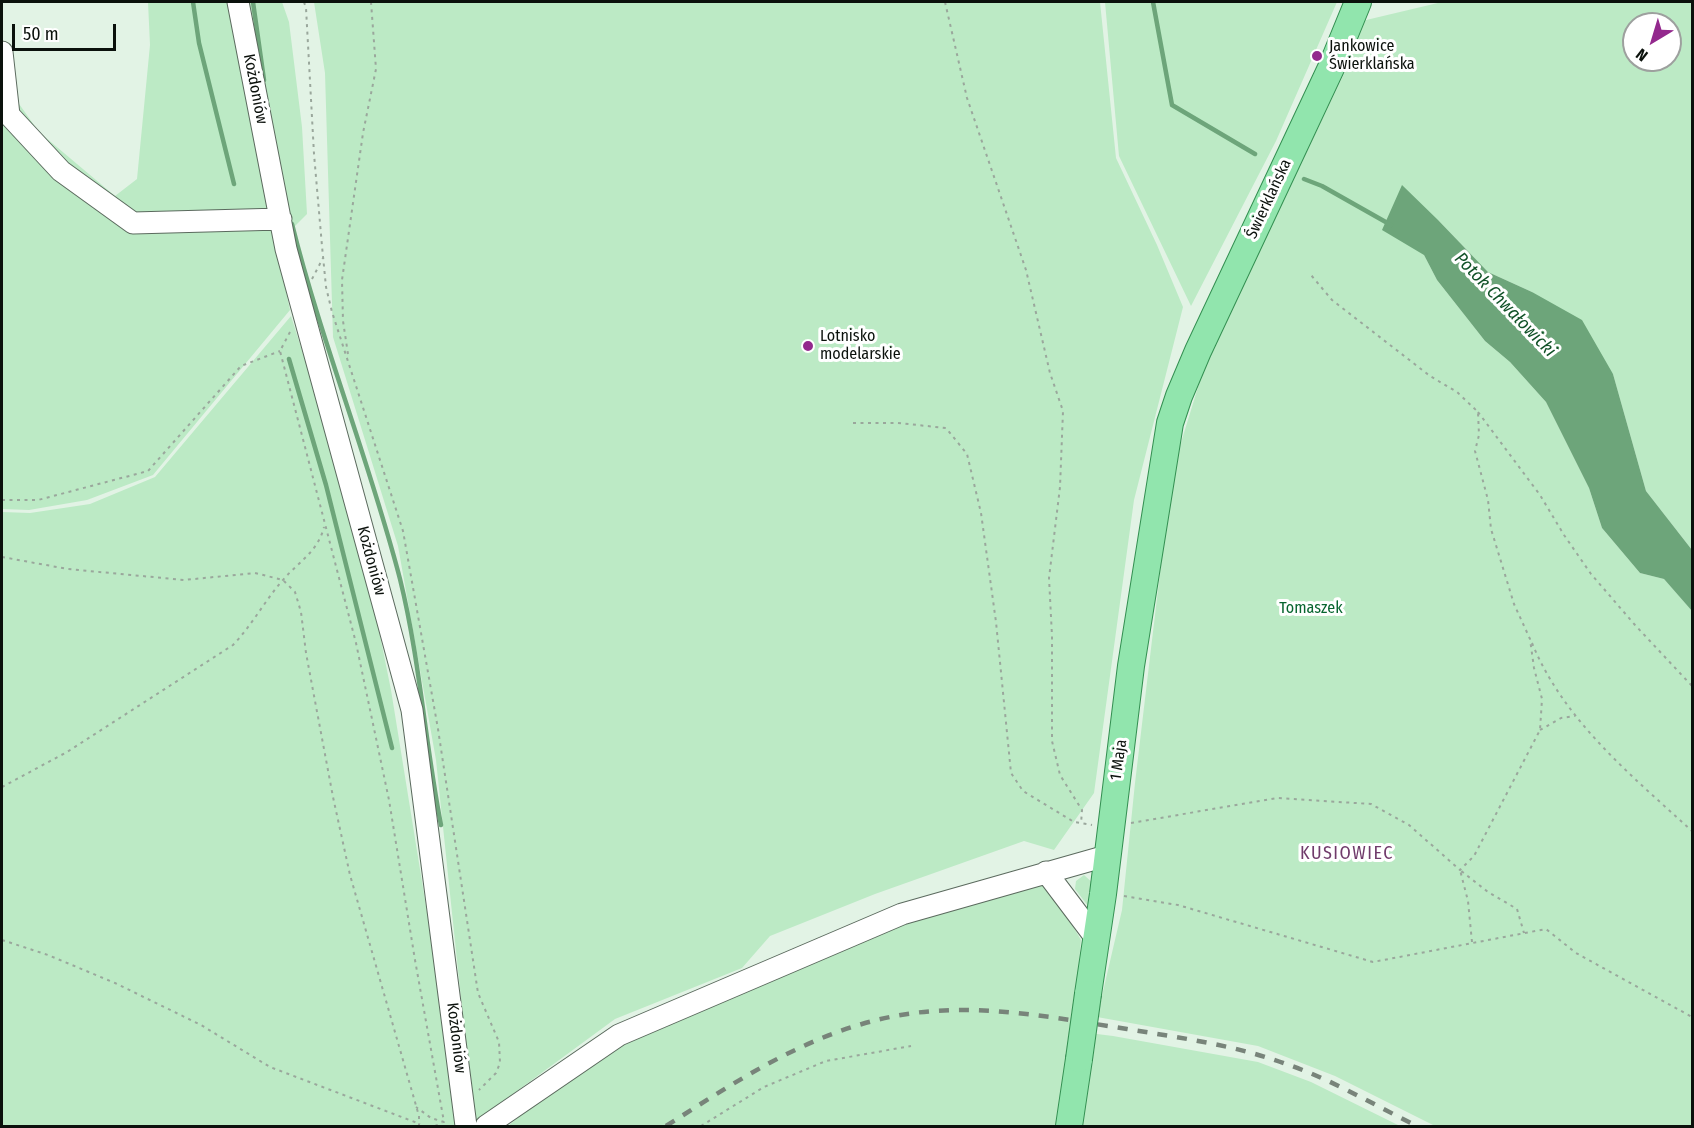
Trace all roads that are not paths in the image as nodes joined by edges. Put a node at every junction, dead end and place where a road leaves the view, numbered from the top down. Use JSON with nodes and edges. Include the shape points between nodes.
{"nodes":[{"id":1,"x":238,"y":2,"type":"edge"},
{"id":2,"x":1358,"y":2,"type":"edge"},
{"id":3,"x":2,"y":52,"type":"edge"},
{"id":4,"x":280,"y":219,"type":"junction"},
{"id":5,"x":1179,"y":396,"type":"joint"},
{"id":6,"x":1106,"y":856,"type":"junction"},
{"id":7,"x":1046,"y":872,"type":"junction"},
{"id":8,"x":1095,"y":937,"type":"junction"},
{"id":9,"x":465,"y":1116,"type":"edge"},
{"id":10,"x":486,"y":1126,"type":"edge"},
{"id":11,"x":1069,"y":1126,"type":"edge"}],
"edges":[{"from":1,"to":4,"type":"street","name":"Kożdoniów"},
{"from":2,"to":5,"type":"main road","name":"Świerklańska"},
{"from":3,"to":4,"type":"street","via":[[9,116],[61,171],[133,223]]},
{"from":4,"to":9,"type":"street","name":"Kożdoniów","via":[[412,710]]},
{"from":5,"to":6,"type":"main road","name":"1 Maja","via":[[1165,443]]},
{"from":6,"to":7,"type":"street"},
{"from":6,"to":8,"type":"main road","name":"1 Maja"},
{"from":7,"to":8,"type":"street"},
{"from":7,"to":10,"type":"street","via":[[902,914],[619,1035]]},
{"from":8,"to":11,"type":"main road","name":"1 Maja","bridge":true}]}
